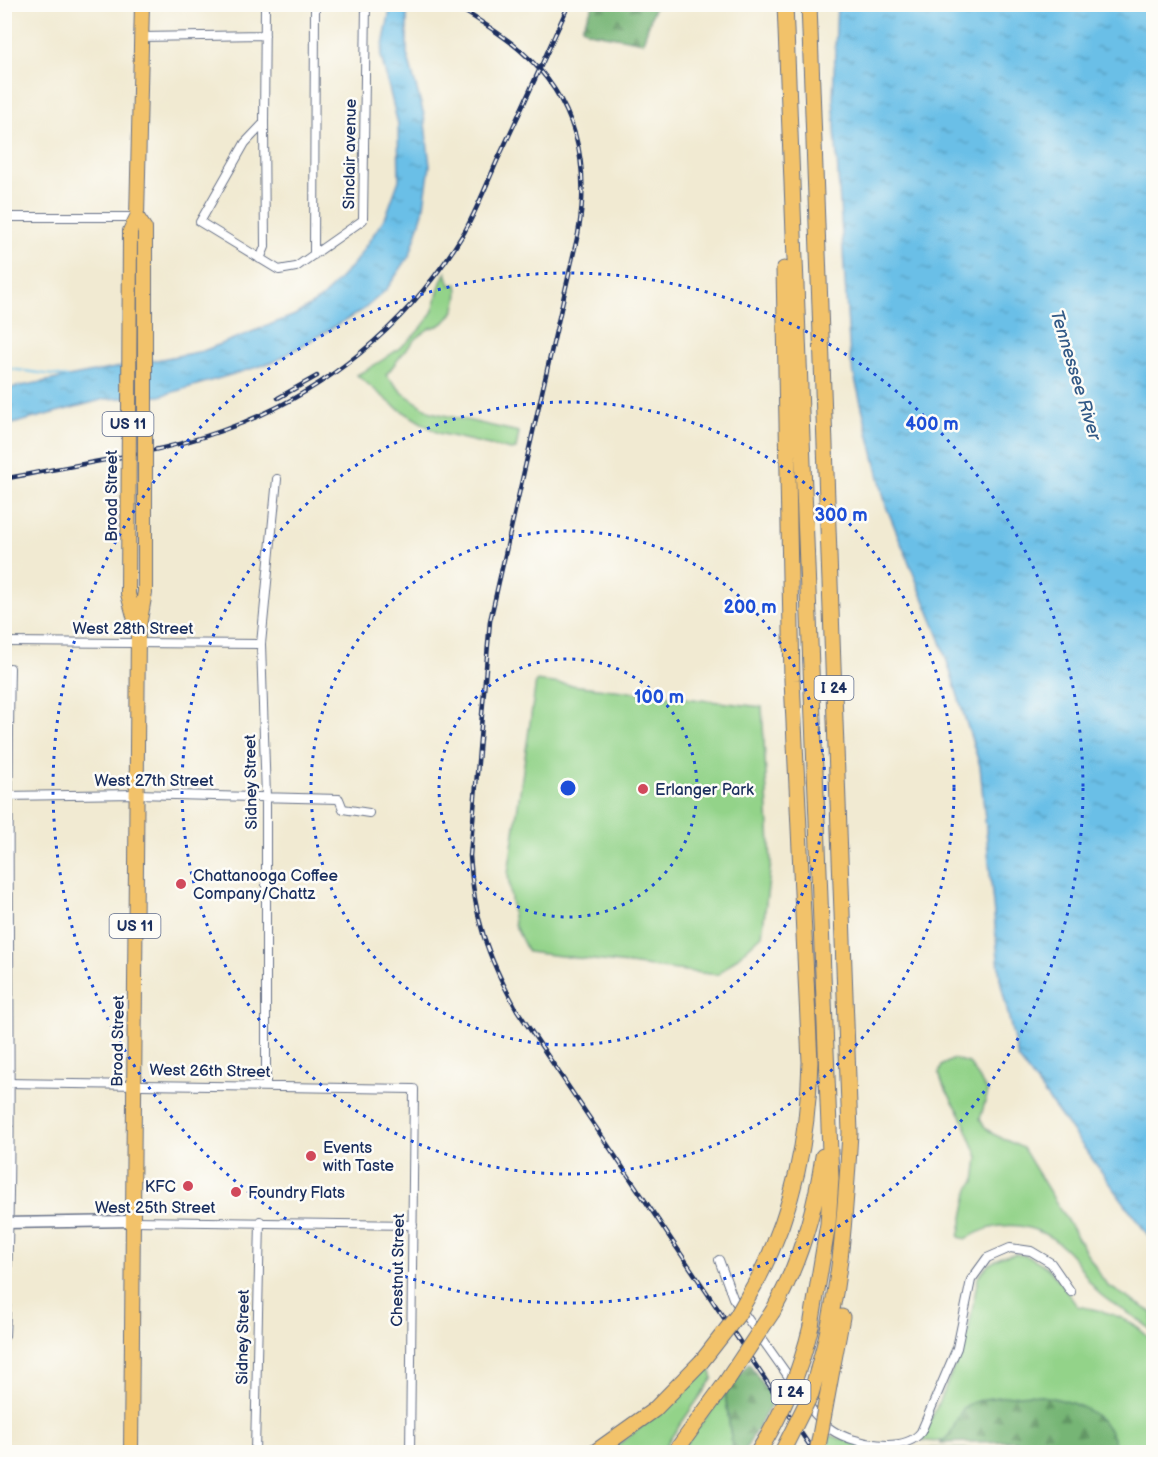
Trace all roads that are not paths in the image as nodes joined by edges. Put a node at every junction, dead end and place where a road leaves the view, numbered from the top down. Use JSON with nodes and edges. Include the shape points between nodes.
{"nodes":[{"id":1,"x":141,"y":4,"type":"edge"},
{"id":2,"x":265,"y":4,"type":"edge"},
{"id":3,"x":315,"y":4,"type":"edge"},
{"id":4,"x":366,"y":4,"type":"edge"},
{"id":5,"x":784,"y":4,"type":"edge"},
{"id":6,"x":809,"y":4,"type":"edge"},
{"id":7,"x":265,"y":35,"type":"junction"},
{"id":8,"x":141,"y":37,"type":"junction"},
{"id":9,"x":264,"y":123,"type":"junction"},
{"id":10,"x":4,"y":217,"type":"edge"},
{"id":11,"x":137,"y":217,"type":"junction"},
{"id":12,"x":793,"y":238,"type":"junction"},
{"id":13,"x":314,"y":255,"type":"junction"},
{"id":14,"x":260,"y":259,"type":"junction"},
{"id":15,"x":277,"y":479,"type":"dead end"},
{"id":16,"x":138,"y":637,"type":"junction"},
{"id":17,"x":4,"y":642,"type":"edge"},
{"id":18,"x":261,"y":644,"type":"junction"},
{"id":19,"x":10,"y":668,"type":"dead end"},
{"id":20,"x":136,"y":794,"type":"junction"},
{"id":21,"x":6,"y":796,"type":"edge"},
{"id":22,"x":266,"y":797,"type":"junction"},
{"id":23,"x":369,"y":813,"type":"dead end"},
{"id":24,"x":6,"y":1083,"type":"edge"},
{"id":25,"x":134,"y":1084,"type":"junction"},
{"id":26,"x":266,"y":1086,"type":"junction"},
{"id":27,"x":414,"y":1089,"type":"joint"},
{"id":28,"x":828,"y":1117,"type":"junction"},
{"id":29,"x":132,"y":1221,"type":"junction"},
{"id":30,"x":260,"y":1221,"type":"junction"},
{"id":31,"x":7,"y":1223,"type":"edge"},
{"id":32,"x":413,"y":1225,"type":"junction"},
{"id":33,"x":719,"y":1260,"type":"dead end"},
{"id":34,"x":1071,"y":1292,"type":"dead end"},
{"id":35,"x":4,"y":1336,"type":"edge"},
{"id":36,"x":825,"y":1369,"type":"junction"},
{"id":37,"x":131,"y":1452,"type":"edge"},
{"id":38,"x":255,"y":1452,"type":"edge"},
{"id":39,"x":410,"y":1452,"type":"edge"},
{"id":40,"x":595,"y":1452,"type":"edge"},
{"id":41,"x":675,"y":1452,"type":"edge"},
{"id":42,"x":758,"y":1452,"type":"edge"},
{"id":43,"x":782,"y":1452,"type":"edge"},
{"id":44,"x":817,"y":1452,"type":"edge"}],
"edges":[{"from":1,"to":8,"type":"main road","name":"Broad Street","number":"US 11"},
{"from":2,"to":7,"type":"street"},
{"from":3,"to":13,"type":"street"},
{"from":4,"to":13,"type":"street","name":"Sinclair avenue","via":[[363,220]]},
{"from":5,"to":12,"type":"highway","number":"I 24"},
{"from":6,"to":36,"type":"highway","number":"I 24","via":[[850,1133],[845,1234]]},
{"from":7,"to":8,"type":"street"},
{"from":7,"to":9,"type":"street"},
{"from":8,"to":11,"type":"main road","name":"Broad Street","number":"US 11"},
{"from":9,"to":14,"type":"street","via":[[265,247]]},
{"from":9,"to":14,"type":"street","name":"Sinclair avenue","via":[[245,143],[200,222]]},
{"from":10,"to":11,"type":"street"},
{"from":11,"to":16,"type":"main road","name":"Broad Street","number":"US 11","bridge":true,"via":[[145,229],[145,592]]},
{"from":12,"to":28,"type":"highway","number":"I 24"},
{"from":12,"to":40,"type":"highway","bridge":true,"via":[[784,266],[792,680],[810,1037],[804,1142],[780,1231],[736,1316],[702,1361],[654,1410]]},
{"from":13,"to":14,"type":"street","name":"Sinclair avenue","via":[[296,267],[279,270]]},
{"from":15,"to":18,"type":"street","name":"Sidney Street"},
{"from":16,"to":17,"type":"street","name":"West 28th Street"},
{"from":16,"to":18,"type":"street","name":"West 28th Street"},
{"from":16,"to":20,"type":"main road","name":"Broad Street","number":"US 11"},
{"from":18,"to":22,"type":"street","name":"Sidney Street"},
{"from":19,"to":21,"type":"street"},
{"from":20,"to":21,"type":"street","name":"West 27th Street"},
{"from":20,"to":22,"type":"street","name":"West 27th Street"},
{"from":20,"to":25,"type":"main road","name":"Broad Street","number":"US 11"},
{"from":21,"to":24,"type":"street"},
{"from":22,"to":23,"type":"street","name":"West 27th Street","via":[[339,799],[343,809]]},
{"from":22,"to":26,"type":"street","name":"Sidney Street"},
{"from":24,"to":25,"type":"street","name":"West 26th Street"},
{"from":24,"to":31,"type":"street"},
{"from":25,"to":26,"type":"street","name":"West 26th Street"},
{"from":25,"to":29,"type":"main road","name":"Broad Street","number":"US 11"},
{"from":26,"to":27,"type":"street","name":"West 26th Street"},
{"from":27,"to":32,"type":"street","name":"Chestnut Street"},
{"from":28,"to":41,"type":"highway","bridge":true,"via":[[815,1209],[788,1284],[724,1385]]},
{"from":28,"to":42,"type":"highway","number":"I 24","bridge":true,"via":[[828,1224],[811,1326],[795,1384]]},
{"from":29,"to":30,"type":"street","name":"West 25th Street"},
{"from":29,"to":31,"type":"street","name":"West 25th Street"},
{"from":29,"to":37,"type":"main road","name":"Broad Street","number":"US 11"},
{"from":30,"to":32,"type":"street","name":"West 25th Street"},
{"from":30,"to":38,"type":"street","name":"Sidney Street"},
{"from":31,"to":35,"type":"street"},
{"from":32,"to":39,"type":"street","name":"Chestnut Street"},
{"from":33,"to":34,"type":"street","via":[[733,1298],[815,1414],[832,1430],[873,1443],[907,1443],[921,1432],[957,1348],[971,1280],[987,1258],[1010,1248],[1031,1251],[1051,1263]]},
{"from":36,"to":43,"type":"highway","number":"I 24","bridge":true},
{"from":36,"to":44,"type":"highway","bridge":true}]}
